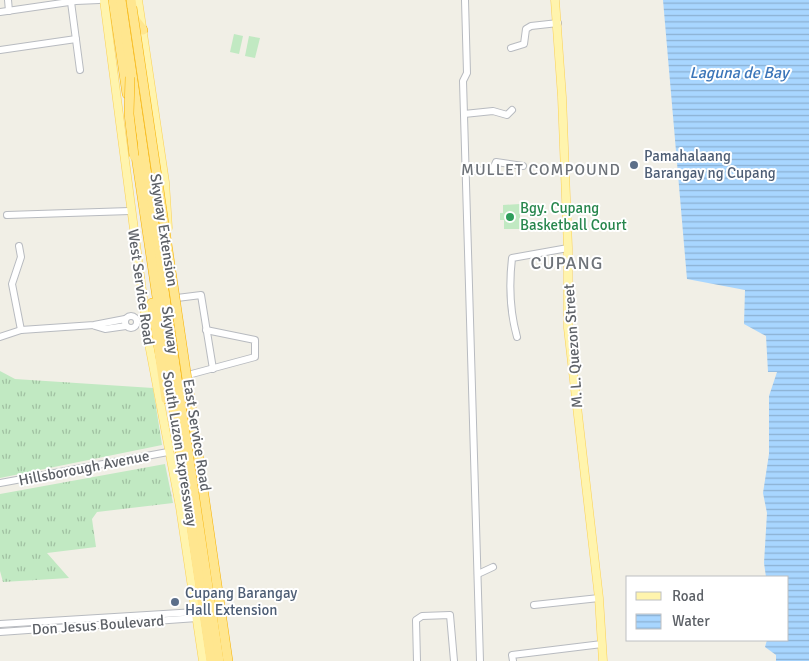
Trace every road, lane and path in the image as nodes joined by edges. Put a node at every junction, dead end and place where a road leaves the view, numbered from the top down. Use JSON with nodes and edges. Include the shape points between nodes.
{"nodes":[{"id":1,"x":8,"y":0,"type":"edge"},
{"id":2,"x":94,"y":0,"type":"edge"},
{"id":3,"x":104,"y":0,"type":"edge"},
{"id":4,"x":117,"y":0,"type":"edge"},
{"id":5,"x":465,"y":0,"type":"edge"},
{"id":6,"x":555,"y":0,"type":"edge"},
{"id":7,"x":75,"y":1,"type":"edge"},
{"id":8,"x":131,"y":3,"type":"edge"},
{"id":9,"x":9,"y":11,"type":"junction"},
{"id":10,"x":0,"y":12,"type":"edge"},
{"id":11,"x":558,"y":23,"type":"junction"},
{"id":12,"x":143,"y":30,"type":"joint"},
{"id":13,"x":76,"y":39,"type":"junction"},
{"id":14,"x":511,"y":48,"type":"dead end"},
{"id":15,"x":0,"y":50,"type":"edge"},
{"id":16,"x":80,"y":70,"type":"dead end"},
{"id":17,"x":130,"y":77,"type":"junction"},
{"id":18,"x":512,"y":110,"type":"dead end"},
{"id":19,"x":464,"y":114,"type":"junction"},
{"id":20,"x":523,"y":166,"type":"dead end"},
{"id":21,"x":467,"y":172,"type":"junction"},
{"id":22,"x":130,"y":211,"type":"junction"},
{"id":23,"x":7,"y":215,"type":"dead end"},
{"id":24,"x":19,"y":246,"type":"dead end"},
{"id":25,"x":568,"y":248,"type":"junction"},
{"id":26,"x":177,"y":298,"type":"junction"},
{"id":27,"x":141,"y":320,"type":"junction"},
{"id":28,"x":21,"y":330,"type":"junction"},
{"id":29,"x":206,"y":330,"type":"junction"},
{"id":30,"x":0,"y":337,"type":"edge"},
{"id":31,"x":516,"y":337,"type":"dead end"},
{"id":32,"x":213,"y":369,"type":"junction"},
{"id":33,"x":188,"y":375,"type":"junction"},
{"id":34,"x":168,"y":452,"type":"junction"},
{"id":35,"x":0,"y":483,"type":"edge"},
{"id":36,"x":493,"y":567,"type":"dead end"},
{"id":37,"x":478,"y":574,"type":"junction"},
{"id":38,"x":599,"y":598,"type":"junction"},
{"id":39,"x":534,"y":605,"type":"dead end"},
{"id":40,"x":196,"y":615,"type":"junction"},
{"id":41,"x":87,"y":623,"type":"junction"},
{"id":42,"x":0,"y":624,"type":"edge"},
{"id":43,"x":0,"y":632,"type":"edge"},
{"id":44,"x":602,"y":644,"type":"junction"},
{"id":45,"x":204,"y":661,"type":"edge"},
{"id":46,"x":213,"y":661,"type":"edge"},
{"id":47,"x":218,"y":661,"type":"edge"},
{"id":48,"x":223,"y":661,"type":"edge"},
{"id":49,"x":230,"y":661,"type":"edge"},
{"id":50,"x":417,"y":661,"type":"edge"},
{"id":51,"x":454,"y":661,"type":"edge"},
{"id":52,"x":480,"y":661,"type":"edge"},
{"id":53,"x":513,"y":661,"type":"edge"},
{"id":54,"x":604,"y":661,"type":"edge"}],
"edges":[{"from":1,"to":9,"type":"street"},
{"from":2,"to":7,"type":"street"},
{"from":3,"to":22,"type":"main road","name":"West Service Road"},
{"from":4,"to":17,"type":"highway","name":"Skyway"},
{"from":4,"to":46,"type":"highway","name":"South Luzon Expressway"},
{"from":4,"to":47,"type":"highway","name":"Skyway"},
{"from":5,"to":19,"type":"street","via":[[467,73],[463,81]]},
{"from":6,"to":11,"type":"main road","name":"M. L. Quezon Street"},
{"from":7,"to":9,"type":"street"},
{"from":7,"to":13,"type":"street"},
{"from":8,"to":12,"type":"highway"},
{"from":8,"to":48,"type":"highway","name":"South Luzon Expressway"},
{"from":8,"to":49,"type":"highway","name":"Skyway Extension","bridge":true},
{"from":9,"to":10,"type":"street"},
{"from":11,"to":14,"type":"street","via":[[531,26],[526,29],[524,44]]},
{"from":11,"to":25,"type":"main road","name":"M. L. Quezon Street"},
{"from":12,"to":26,"type":"main road","name":"East Service Road","via":[[165,182],[170,256]]},
{"from":13,"to":15,"type":"street"},
{"from":13,"to":16,"type":"street"},
{"from":17,"to":45,"type":"highway","name":"Skyway Extension","bridge":true,"via":[[129,114],[135,187]]},
{"from":17,"to":46,"type":"highway","name":"Skyway","bridge":true},
{"from":18,"to":19,"type":"street","via":[[507,115],[493,110]]},
{"from":19,"to":21,"type":"street"},
{"from":20,"to":21,"type":"street","via":[[496,162],[493,169]]},
{"from":21,"to":37,"type":"street"},
{"from":22,"to":23,"type":"street"},
{"from":22,"to":27,"type":"main road","name":"West Service Road"},
{"from":24,"to":28,"type":"street","via":[[21,257],[12,284]]},
{"from":25,"to":31,"type":"street","via":[[512,258],[512,322]]},
{"from":25,"to":38,"type":"main road","name":"M. L. Quezon Street","via":[[568,328]]},
{"from":26,"to":29,"type":"street","via":[[201,295]]},
{"from":26,"to":33,"type":"main road","name":"East Service Road"},
{"from":27,"to":28,"type":"street","via":[[134,327],[125,324]]},
{"from":27,"to":34,"type":"main road","name":"West Service Road"},
{"from":28,"to":30,"type":"street"},
{"from":29,"to":32,"type":"street"},
{"from":29,"to":32,"type":"street","via":[[255,340],[255,357]]},
{"from":32,"to":33,"type":"street"},
{"from":33,"to":49,"type":"main road","name":"East Service Road"},
{"from":34,"to":35,"type":"street","name":"Hillsborough Avenue"},
{"from":34,"to":40,"type":"main road","name":"West Service Road","via":[[180,507]]},
{"from":36,"to":37,"type":"street"},
{"from":37,"to":52,"type":"street"},
{"from":38,"to":39,"type":"street"},
{"from":38,"to":44,"type":"main road","name":"M. L. Quezon Street"},
{"from":40,"to":41,"type":"street","name":"Don Jesus Boulevard"},
{"from":40,"to":45,"type":"main road","name":"West Service Road"},
{"from":41,"to":42,"type":"street","name":"Don Jesus Boulevard"},
{"from":41,"to":43,"type":"street","name":"Don Jesus Boulevard"},
{"from":44,"to":53,"type":"street","via":[[512,655]]},
{"from":44,"to":54,"type":"main road","name":"M. L. Quezon Street"},
{"from":50,"to":51,"type":"street","via":[[416,620],[422,616],[450,615]]}]}
